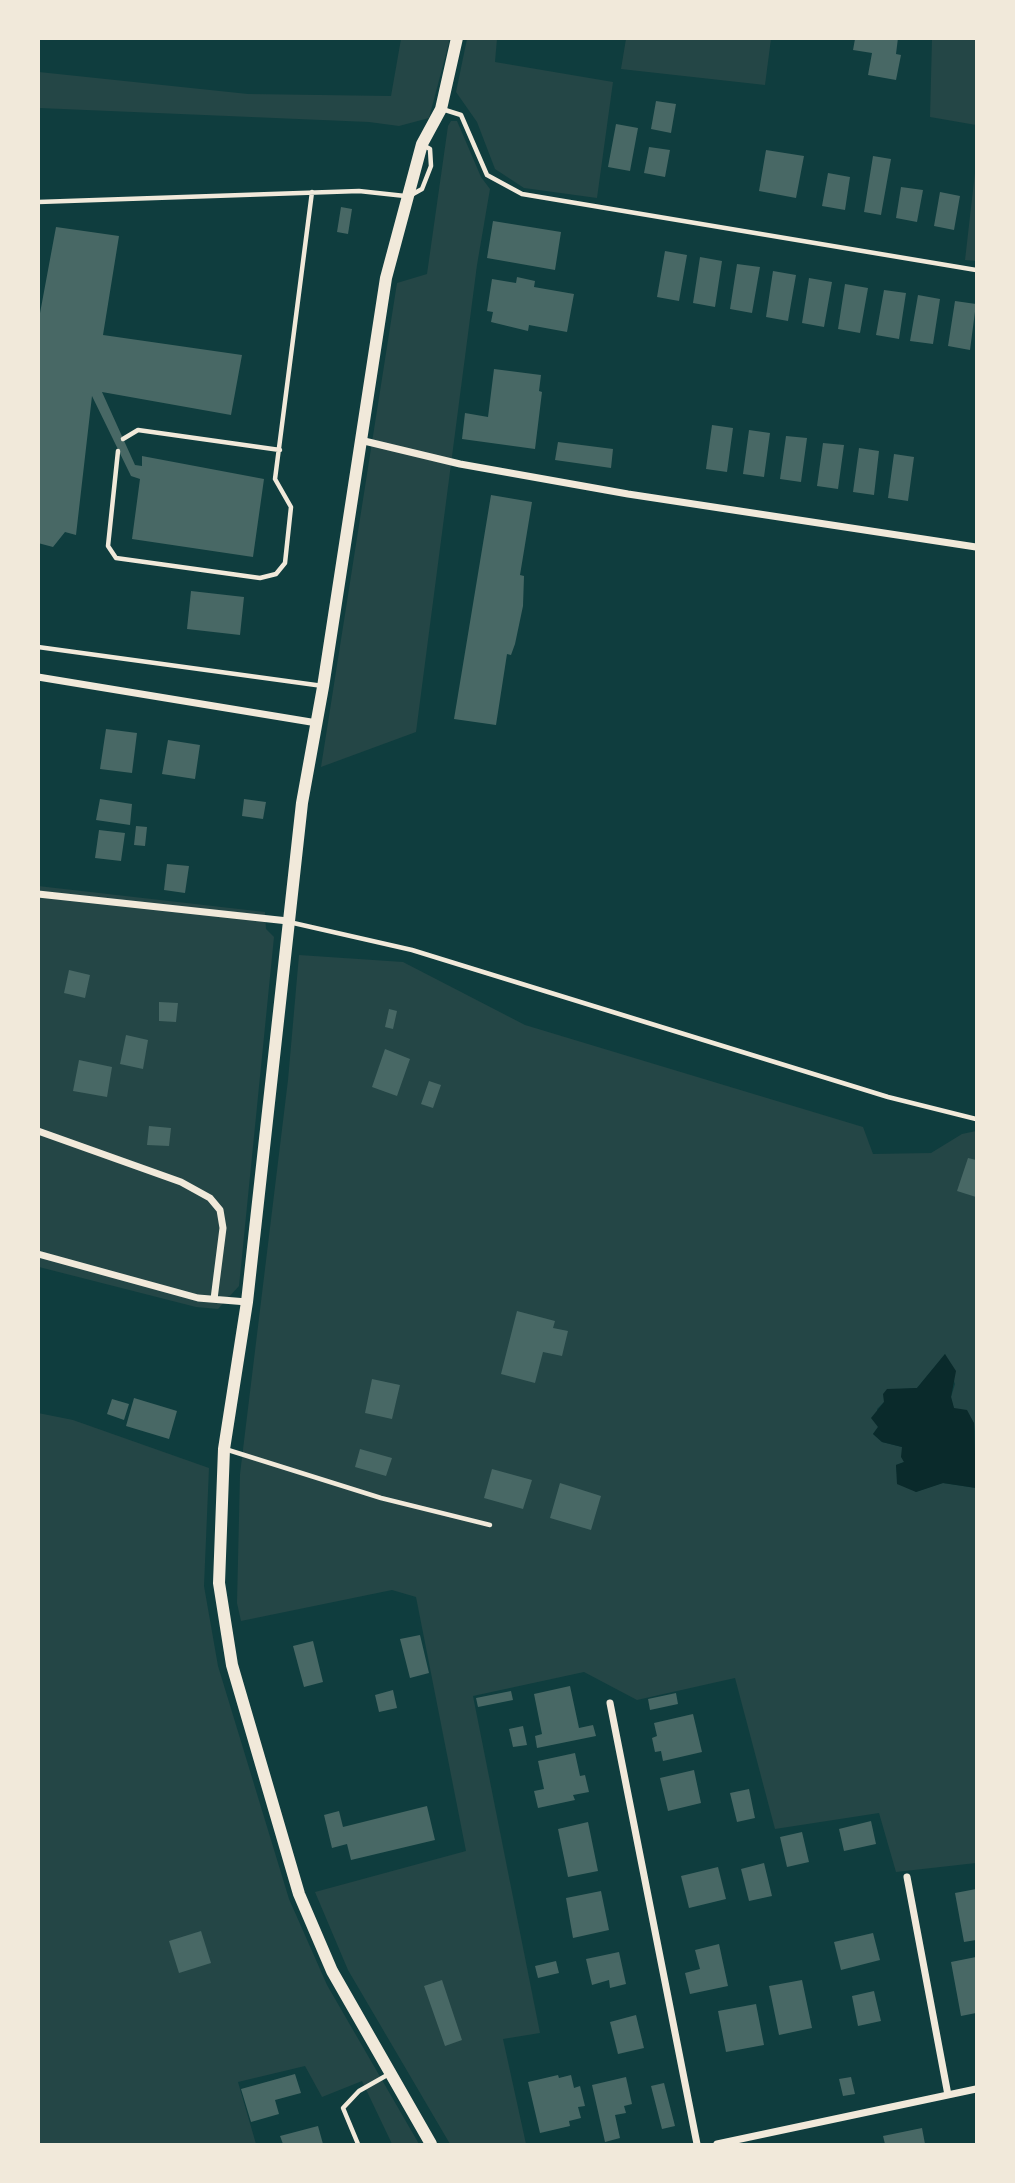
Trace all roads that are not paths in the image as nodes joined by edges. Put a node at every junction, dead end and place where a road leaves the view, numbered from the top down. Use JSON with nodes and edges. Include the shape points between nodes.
{"nodes":[{"id":1,"x":457,"y":38,"type":"edge"},
{"id":2,"x":441,"y":109,"type":"junction"},
{"id":3,"x":312,"y":192,"type":"junction"},
{"id":4,"x":407,"y":197,"type":"junction"},
{"id":5,"x":38,"y":202,"type":"edge"},
{"id":6,"x":976,"y":270,"type":"edge"},
{"id":7,"x":123,"y":439,"type":"dead end"},
{"id":8,"x":360,"y":440,"type":"junction"},
{"id":9,"x":280,"y":450,"type":"junction"},
{"id":10,"x":118,"y":452,"type":"dead end"},
{"id":11,"x":976,"y":547,"type":"edge"},
{"id":12,"x":38,"y":647,"type":"edge"},
{"id":13,"x":38,"y":677,"type":"edge"},
{"id":14,"x":323,"y":687,"type":"junction"},
{"id":15,"x":317,"y":723,"type":"junction"},
{"id":16,"x":38,"y":894,"type":"edge"},
{"id":17,"x":288,"y":921,"type":"junction"},
{"id":18,"x":976,"y":1119,"type":"edge"},
{"id":19,"x":38,"y":1131,"type":"edge"},
{"id":20,"x":38,"y":1254,"type":"edge"},
{"id":21,"x":214,"y":1299,"type":"junction"},
{"id":22,"x":247,"y":1302,"type":"junction"},
{"id":23,"x":224,"y":1449,"type":"junction"},
{"id":24,"x":490,"y":1525,"type":"dead end"},
{"id":25,"x":610,"y":1703,"type":"dead end"},
{"id":26,"x":907,"y":1877,"type":"dead end"},
{"id":27,"x":390,"y":2073,"type":"junction"},
{"id":28,"x":976,"y":2089,"type":"edge"},
{"id":29,"x":948,"y":2095,"type":"junction"},
{"id":30,"x":358,"y":2144,"type":"edge"},
{"id":31,"x":431,"y":2144,"type":"edge"},
{"id":32,"x":697,"y":2144,"type":"edge"},
{"id":33,"x":717,"y":2144,"type":"edge"}],
"edges":[{"from":1,"to":2,"type":"street"},
{"from":2,"to":4,"type":"street","via":[[422,144]]},
{"from":2,"to":6,"type":"lane","via":[[461,115],[487,175],[522,194]]},
{"from":3,"to":4,"type":"lane"},
{"from":3,"to":5,"type":"lane"},
{"from":3,"to":9,"type":"lane"},
{"from":4,"to":8,"type":"street","via":[[386,278]]},
{"from":7,"to":9,"type":"lane","via":[[138,429]]},
{"from":8,"to":11,"type":"street","via":[[460,464],[628,494]]},
{"from":8,"to":14,"type":"street"},
{"from":9,"to":10,"type":"lane","via":[[275,479],[291,507],[285,563],[276,574],[261,578],[116,558],[108,546]]},
{"from":12,"to":14,"type":"lane"},
{"from":13,"to":15,"type":"street"},
{"from":14,"to":15,"type":"street"},
{"from":15,"to":17,"type":"street"},
{"from":16,"to":17,"type":"street"},
{"from":17,"to":18,"type":"lane","via":[[412,950],[888,1097]]},
{"from":17,"to":22,"type":"street"},
{"from":19,"to":21,"type":"street","via":[[181,1182],[210,1198],[220,1210],[223,1228]]},
{"from":20,"to":21,"type":"street"},
{"from":21,"to":22,"type":"street"},
{"from":22,"to":23,"type":"street"},
{"from":23,"to":24,"type":"lane","via":[[381,1498]]},
{"from":23,"to":27,"type":"street","via":[[219,1583],[232,1665],[299,1894],[332,1972]]},
{"from":25,"to":32,"type":"street"},
{"from":26,"to":29,"type":"street"},
{"from":27,"to":30,"type":"lane","via":[[359,2091],[344,2108]]},
{"from":27,"to":31,"type":"street"},
{"from":28,"to":29,"type":"street"},
{"from":29,"to":33,"type":"street"}]}
